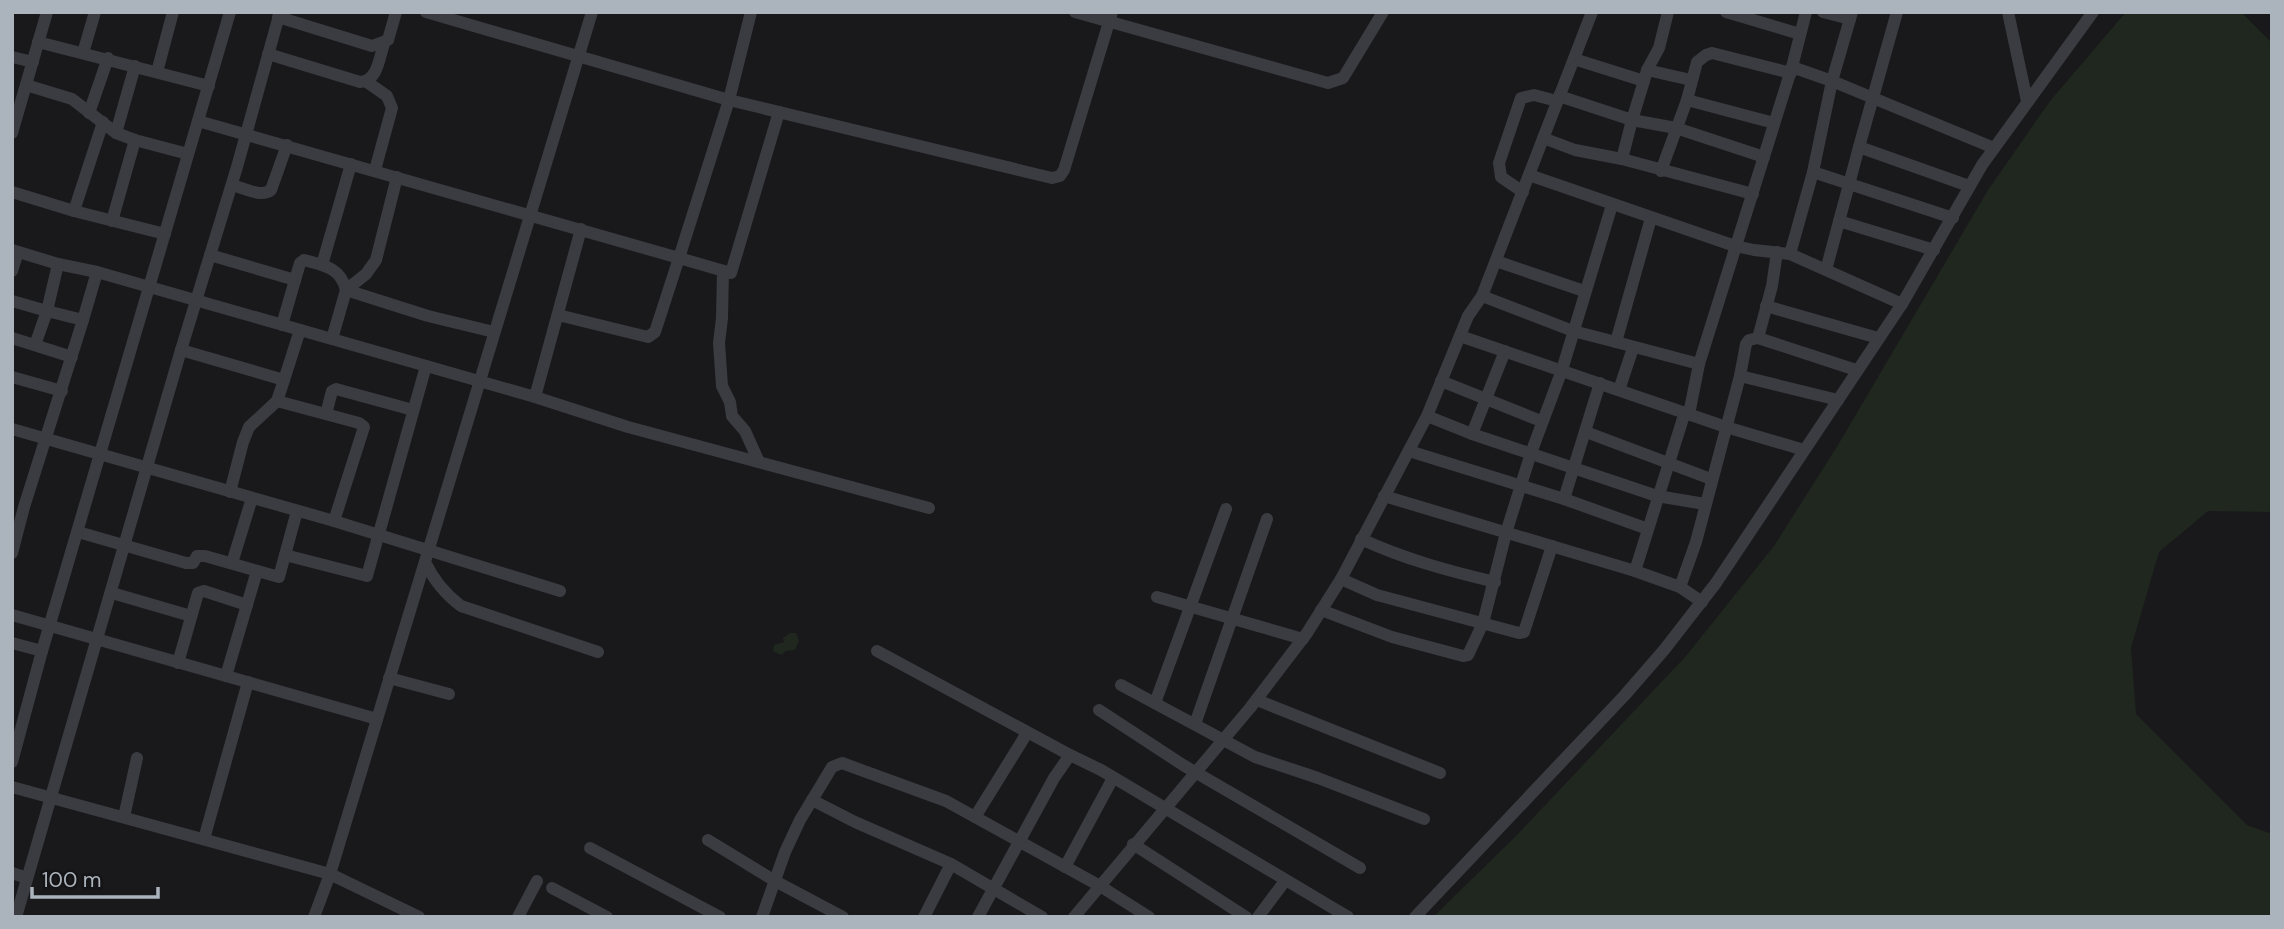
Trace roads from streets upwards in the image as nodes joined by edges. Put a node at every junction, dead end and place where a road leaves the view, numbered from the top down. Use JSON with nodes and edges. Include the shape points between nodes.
{"nodes":[{"id":1,"x":47,"y":12,"type":"edge"},
{"id":2,"x":95,"y":12,"type":"edge"},
{"id":3,"x":173,"y":12,"type":"edge"},
{"id":4,"x":230,"y":12,"type":"edge"},
{"id":5,"x":396,"y":12,"type":"edge"},
{"id":6,"x":426,"y":12,"type":"edge"},
{"id":7,"x":592,"y":12,"type":"edge"},
{"id":8,"x":751,"y":12,"type":"edge"},
{"id":9,"x":1075,"y":12,"type":"edge"},
{"id":10,"x":1383,"y":12,"type":"edge"},
{"id":11,"x":1592,"y":12,"type":"edge"},
{"id":12,"x":1668,"y":12,"type":"edge"},
{"id":13,"x":1726,"y":12,"type":"edge"},
{"id":14,"x":1806,"y":12,"type":"edge"},
{"id":15,"x":1823,"y":12,"type":"edge"},
{"id":16,"x":1897,"y":12,"type":"edge"},
{"id":17,"x":2008,"y":12,"type":"edge"},
{"id":18,"x":2093,"y":12,"type":"edge"},
{"id":19,"x":279,"y":15,"type":"edge"},
{"id":20,"x":1851,"y":16,"type":"edge"},
{"id":21,"x":1111,"y":17,"type":"edge"},
{"id":22,"x":1800,"y":34,"type":"junction"},
{"id":23,"x":38,"y":42,"type":"junction"},
{"id":24,"x":384,"y":44,"type":"junction"},
{"id":25,"x":83,"y":53,"type":"junction"},
{"id":26,"x":268,"y":54,"type":"junction"},
{"id":27,"x":12,"y":57,"type":"edge"},
{"id":28,"x":578,"y":57,"type":"junction"},
{"id":29,"x":108,"y":58,"type":"junction"},
{"id":30,"x":1574,"y":59,"type":"junction"},
{"id":31,"x":33,"y":62,"type":"junction"},
{"id":32,"x":135,"y":66,"type":"junction"},
{"id":33,"x":1791,"y":70,"type":"junction"},
{"id":34,"x":157,"y":72,"type":"junction"},
{"id":35,"x":1646,"y":76,"type":"junction"},
{"id":36,"x":1691,"y":80,"type":"junction"},
{"id":37,"x":1832,"y":81,"type":"junction"},
{"id":38,"x":367,"y":82,"type":"junction"},
{"id":39,"x":26,"y":85,"type":"junction"},
{"id":40,"x":209,"y":86,"type":"junction"},
{"id":41,"x":1873,"y":97,"type":"junction"},
{"id":42,"x":1558,"y":99,"type":"junction"},
{"id":43,"x":729,"y":100,"type":"junction"},
{"id":44,"x":1687,"y":100,"type":"junction"},
{"id":45,"x":2027,"y":101,"type":"junction"},
{"id":46,"x":16,"y":110,"type":"edge"},
{"id":47,"x":779,"y":112,"type":"junction"},
{"id":48,"x":89,"y":113,"type":"junction"},
{"id":49,"x":1632,"y":120,"type":"junction"},
{"id":50,"x":198,"y":121,"type":"junction"},
{"id":51,"x":103,"y":122,"type":"junction"},
{"id":52,"x":1774,"y":123,"type":"junction"},
{"id":53,"x":1676,"y":128,"type":"junction"},
{"id":54,"x":116,"y":132,"type":"junction"},
{"id":55,"x":12,"y":133,"type":"edge"},
{"id":56,"x":246,"y":133,"type":"junction"},
{"id":57,"x":1543,"y":138,"type":"junction"},
{"id":58,"x":135,"y":141,"type":"junction"},
{"id":59,"x":287,"y":145,"type":"junction"},
{"id":60,"x":1859,"y":147,"type":"junction"},
{"id":61,"x":1994,"y":148,"type":"junction"},
{"id":62,"x":188,"y":154,"type":"junction"},
{"id":63,"x":1764,"y":157,"type":"junction"},
{"id":64,"x":1622,"y":159,"type":"junction"},
{"id":65,"x":351,"y":164,"type":"junction"},
{"id":66,"x":374,"y":170,"type":"junction"},
{"id":67,"x":1661,"y":171,"type":"junction"},
{"id":68,"x":1813,"y":172,"type":"junction"},
{"id":69,"x":1529,"y":175,"type":"junction"},
{"id":70,"x":397,"y":177,"type":"junction"},
{"id":71,"x":1849,"y":184,"type":"junction"},
{"id":72,"x":232,"y":185,"type":"junction"},
{"id":73,"x":1969,"y":186,"type":"junction"},
{"id":74,"x":12,"y":192,"type":"edge"},
{"id":75,"x":1523,"y":192,"type":"junction"},
{"id":76,"x":1753,"y":194,"type":"junction"},
{"id":77,"x":1612,"y":205,"type":"junction"},
{"id":78,"x":74,"y":211,"type":"junction"},
{"id":79,"x":530,"y":214,"type":"junction"},
{"id":80,"x":1651,"y":218,"type":"junction"},
{"id":81,"x":1953,"y":218,"type":"junction"},
{"id":82,"x":112,"y":221,"type":"junction"},
{"id":83,"x":1839,"y":221,"type":"junction"},
{"id":84,"x":581,"y":229,"type":"junction"},
{"id":85,"x":166,"y":234,"type":"junction"},
{"id":86,"x":1735,"y":246,"type":"junction"},
{"id":87,"x":1934,"y":250,"type":"junction"},
{"id":88,"x":15,"y":251,"type":"edge"},
{"id":89,"x":1783,"y":253,"type":"junction"},
{"id":90,"x":210,"y":255,"type":"junction"},
{"id":91,"x":678,"y":258,"type":"junction"},
{"id":92,"x":1496,"y":261,"type":"junction"},
{"id":93,"x":58,"y":264,"type":"junction"},
{"id":94,"x":322,"y":265,"type":"junction"},
{"id":95,"x":1826,"y":270,"type":"junction"},
{"id":96,"x":12,"y":271,"type":"edge"},
{"id":97,"x":723,"y":271,"type":"junction"},
{"id":98,"x":97,"y":272,"type":"junction"},
{"id":99,"x":295,"y":280,"type":"junction"},
{"id":100,"x":150,"y":287,"type":"junction"},
{"id":101,"x":346,"y":290,"type":"junction"},
{"id":102,"x":1584,"y":291,"type":"junction"},
{"id":103,"x":1482,"y":296,"type":"junction"},
{"id":104,"x":195,"y":300,"type":"junction"},
{"id":105,"x":12,"y":301,"type":"edge"},
{"id":106,"x":1902,"y":303,"type":"junction"},
{"id":107,"x":1766,"y":306,"type":"junction"},
{"id":108,"x":47,"y":312,"type":"junction"},
{"id":109,"x":558,"y":315,"type":"junction"},
{"id":110,"x":83,"y":320,"type":"junction"},
{"id":111,"x":282,"y":324,"type":"junction"},
{"id":112,"x":300,"y":330,"type":"junction"},
{"id":113,"x":1573,"y":331,"type":"junction"},
{"id":114,"x":494,"y":332,"type":"junction"},
{"id":115,"x":1460,"y":336,"type":"junction"},
{"id":116,"x":12,"y":338,"type":"edge"},
{"id":117,"x":1758,"y":338,"type":"junction"},
{"id":118,"x":1878,"y":338,"type":"junction"},
{"id":119,"x":332,"y":339,"type":"junction"},
{"id":120,"x":1616,"y":342,"type":"junction"},
{"id":121,"x":36,"y":345,"type":"junction"},
{"id":122,"x":1633,"y":348,"type":"junction"},
{"id":123,"x":181,"y":350,"type":"junction"},
{"id":124,"x":1505,"y":351,"type":"junction"},
{"id":125,"x":72,"y":356,"type":"junction"},
{"id":126,"x":1699,"y":364,"type":"junction"},
{"id":127,"x":426,"y":366,"type":"junction"},
{"id":128,"x":1562,"y":370,"type":"junction"},
{"id":129,"x":1856,"y":370,"type":"junction"},
{"id":130,"x":1740,"y":376,"type":"junction"},
{"id":131,"x":12,"y":377,"type":"edge"},
{"id":132,"x":284,"y":380,"type":"junction"},
{"id":133,"x":1441,"y":381,"type":"junction"},
{"id":134,"x":479,"y":382,"type":"junction"},
{"id":135,"x":1600,"y":383,"type":"junction"},
{"id":136,"x":1619,"y":390,"type":"junction"},
{"id":137,"x":62,"y":391,"type":"junction"},
{"id":138,"x":535,"y":397,"type":"junction"},
{"id":139,"x":1486,"y":399,"type":"junction"},
{"id":140,"x":1838,"y":400,"type":"junction"},
{"id":141,"x":277,"y":401,"type":"junction"},
{"id":142,"x":413,"y":410,"type":"junction"},
{"id":143,"x":1687,"y":413,"type":"junction"},
{"id":144,"x":326,"y":414,"type":"junction"},
{"id":145,"x":1427,"y":416,"type":"junction"},
{"id":146,"x":1541,"y":421,"type":"junction"},
{"id":147,"x":1726,"y":427,"type":"junction"},
{"id":148,"x":12,"y":429,"type":"edge"},
{"id":149,"x":1586,"y":432,"type":"junction"},
{"id":150,"x":1472,"y":434,"type":"junction"},
{"id":151,"x":46,"y":438,"type":"junction"},
{"id":152,"x":1804,"y":450,"type":"junction"},
{"id":153,"x":1409,"y":451,"type":"junction"},
{"id":154,"x":1531,"y":453,"type":"junction"},
{"id":155,"x":102,"y":454,"type":"junction"},
{"id":156,"x":759,"y":462,"type":"junction"},
{"id":157,"x":1668,"y":463,"type":"junction"},
{"id":158,"x":146,"y":467,"type":"junction"},
{"id":159,"x":1574,"y":470,"type":"junction"},
{"id":160,"x":1711,"y":479,"type":"junction"},
{"id":161,"x":1521,"y":486,"type":"junction"},
{"id":162,"x":230,"y":492,"type":"junction"},
{"id":163,"x":1384,"y":496,"type":"junction"},
{"id":164,"x":1657,"y":496,"type":"junction"},
{"id":165,"x":252,"y":498,"type":"junction"},
{"id":166,"x":1564,"y":499,"type":"junction"},
{"id":167,"x":1705,"y":504,"type":"junction"},
{"id":168,"x":929,"y":508,"type":"dead end"},
{"id":169,"x":1226,"y":509,"type":"dead end"},
{"id":170,"x":297,"y":511,"type":"junction"},
{"id":171,"x":1267,"y":519,"type":"dead end"},
{"id":172,"x":334,"y":521,"type":"junction"},
{"id":173,"x":1648,"y":530,"type":"junction"},
{"id":174,"x":78,"y":532,"type":"junction"},
{"id":175,"x":1506,"y":533,"type":"junction"},
{"id":176,"x":379,"y":536,"type":"junction"},
{"id":177,"x":1361,"y":539,"type":"junction"},
{"id":178,"x":125,"y":546,"type":"junction"},
{"id":179,"x":1552,"y":546,"type":"junction"},
{"id":180,"x":12,"y":552,"type":"edge"},
{"id":181,"x":285,"y":555,"type":"junction"},
{"id":182,"x":427,"y":556,"type":"junction"},
{"id":183,"x":232,"y":564,"type":"junction"},
{"id":184,"x":257,"y":571,"type":"junction"},
{"id":185,"x":1636,"y":571,"type":"junction"},
{"id":186,"x":1341,"y":579,"type":"junction"},
{"id":187,"x":1495,"y":582,"type":"junction"},
{"id":188,"x":1680,"y":587,"type":"junction"},
{"id":189,"x":560,"y":591,"type":"dead end"},
{"id":190,"x":112,"y":593,"type":"junction"},
{"id":191,"x":1157,"y":597,"type":"dead end"},
{"id":192,"x":1702,"y":602,"type":"junction"},
{"id":193,"x":247,"y":605,"type":"junction"},
{"id":194,"x":1190,"y":606,"type":"junction"},
{"id":195,"x":1321,"y":610,"type":"junction"},
{"id":196,"x":12,"y":615,"type":"edge"},
{"id":197,"x":191,"y":615,"type":"junction"},
{"id":198,"x":1231,"y":617,"type":"junction"},
{"id":199,"x":1483,"y":623,"type":"junction"},
{"id":200,"x":50,"y":626,"type":"junction"},
{"id":201,"x":1303,"y":639,"type":"junction"},
{"id":202,"x":97,"y":641,"type":"junction"},
{"id":203,"x":12,"y":643,"type":"edge"},
{"id":204,"x":42,"y":651,"type":"junction"},
{"id":205,"x":598,"y":652,"type":"dead end"},
{"id":206,"x":877,"y":652,"type":"dead end"},
{"id":207,"x":178,"y":663,"type":"junction"},
{"id":208,"x":226,"y":676,"type":"junction"},
{"id":209,"x":390,"y":678,"type":"junction"},
{"id":210,"x":248,"y":682,"type":"junction"},
{"id":211,"x":1121,"y":685,"type":"dead end"},
{"id":212,"x":449,"y":694,"type":"dead end"},
{"id":213,"x":1256,"y":700,"type":"junction"},
{"id":214,"x":1156,"y":703,"type":"junction"},
{"id":215,"x":1099,"y":710,"type":"dead end"},
{"id":216,"x":377,"y":719,"type":"junction"},
{"id":217,"x":1195,"y":724,"type":"junction"},
{"id":218,"x":1027,"y":733,"type":"junction"},
{"id":219,"x":1222,"y":739,"type":"junction"},
{"id":220,"x":1070,"y":755,"type":"junction"},
{"id":221,"x":137,"y":758,"type":"dead end"},
{"id":222,"x":12,"y":761,"type":"edge"},
{"id":223,"x":1197,"y":772,"type":"junction"},
{"id":224,"x":1440,"y":773,"type":"dead end"},
{"id":225,"x":1113,"y":778,"type":"junction"},
{"id":226,"x":12,"y":787,"type":"edge"},
{"id":227,"x":51,"y":797,"type":"junction"},
{"id":228,"x":812,"y":800,"type":"junction"},
{"id":229,"x":1164,"y":809,"type":"junction"},
{"id":230,"x":124,"y":817,"type":"junction"},
{"id":231,"x":975,"y":817,"type":"junction"},
{"id":232,"x":1424,"y":819,"type":"dead end"},
{"id":233,"x":204,"y":839,"type":"junction"},
{"id":234,"x":708,"y":840,"type":"dead end"},
{"id":235,"x":1019,"y":841,"type":"junction"},
{"id":236,"x":1133,"y":844,"type":"junction"},
{"id":237,"x":590,"y":848,"type":"dead end"},
{"id":238,"x":951,"y":864,"type":"junction"},
{"id":239,"x":1065,"y":867,"type":"junction"},
{"id":240,"x":1360,"y":868,"type":"dead end"},
{"id":241,"x":12,"y":873,"type":"edge"},
{"id":242,"x":331,"y":874,"type":"junction"},
{"id":243,"x":27,"y":878,"type":"junction"},
{"id":244,"x":537,"y":881,"type":"dead end"},
{"id":245,"x":775,"y":881,"type":"junction"},
{"id":246,"x":1285,"y":881,"type":"junction"},
{"id":247,"x":994,"y":887,"type":"junction"},
{"id":248,"x":1100,"y":887,"type":"junction"},
{"id":249,"x":552,"y":888,"type":"dead end"},
{"id":250,"x":404,"y":914,"type":"edge"},
{"id":251,"x":16,"y":917,"type":"edge"},
{"id":252,"x":314,"y":917,"type":"edge"},
{"id":253,"x":419,"y":917,"type":"edge"},
{"id":254,"x":518,"y":917,"type":"edge"},
{"id":255,"x":607,"y":917,"type":"edge"},
{"id":256,"x":720,"y":917,"type":"edge"},
{"id":257,"x":762,"y":917,"type":"edge"},
{"id":258,"x":843,"y":917,"type":"edge"},
{"id":259,"x":924,"y":917,"type":"edge"},
{"id":260,"x":978,"y":917,"type":"edge"},
{"id":261,"x":1042,"y":917,"type":"edge"},
{"id":262,"x":1074,"y":917,"type":"edge"},
{"id":263,"x":1149,"y":917,"type":"edge"},
{"id":264,"x":1246,"y":917,"type":"edge"},
{"id":265,"x":1258,"y":917,"type":"edge"},
{"id":266,"x":1348,"y":917,"type":"edge"},
{"id":267,"x":1415,"y":917,"type":"edge"}],
"edges":[{"from":1,"to":23,"type":"street"},
{"from":2,"to":25,"type":"street"},
{"from":3,"to":34,"type":"street"},
{"from":4,"to":40,"type":"street"},
{"from":5,"to":24,"type":"street"},
{"from":6,"to":28,"type":"street"},
{"from":7,"to":28,"type":"street"},
{"from":8,"to":43,"type":"street"},
{"from":9,"to":21,"type":"street"},
{"from":10,"to":21,"type":"street","via":[[1343,78],[1328,83]]},
{"from":11,"to":30,"type":"street"},
{"from":12,"to":35,"type":"street"},
{"from":13,"to":22,"type":"street"},
{"from":14,"to":22,"type":"street"},
{"from":15,"to":20,"type":"street"},
{"from":16,"to":41,"type":"street"},
{"from":17,"to":45,"type":"street"},
{"from":18,"to":45,"type":"street"},
{"from":19,"to":24,"type":"street","via":[[372,46]]},
{"from":19,"to":26,"type":"street"},
{"from":20,"to":37,"type":"street"},
{"from":21,"to":47,"type":"street","via":[[1064,170],[1056,177],[1044,178]]},
{"from":22,"to":33,"type":"street"},
{"from":23,"to":25,"type":"street"},
{"from":23,"to":31,"type":"street"},
{"from":24,"to":38,"type":"street","via":[[373,78]]},
{"from":25,"to":29,"type":"street"},
{"from":26,"to":38,"type":"street"},
{"from":26,"to":56,"type":"street"},
{"from":27,"to":31,"type":"street"},
{"from":28,"to":43,"type":"street"},
{"from":28,"to":79,"type":"street"},
{"from":29,"to":32,"type":"street"},
{"from":29,"to":48,"type":"street"},
{"from":30,"to":35,"type":"street"},
{"from":30,"to":42,"type":"street"},
{"from":31,"to":39,"type":"street"},
{"from":32,"to":34,"type":"street"},
{"from":32,"to":54,"type":"street"},
{"from":33,"to":36,"type":"street","via":[[1712,53],[1697,62]]},
{"from":33,"to":37,"type":"street"},
{"from":33,"to":52,"type":"street"},
{"from":34,"to":40,"type":"street"},
{"from":35,"to":36,"type":"street"},
{"from":35,"to":49,"type":"street"},
{"from":36,"to":44,"type":"street"},
{"from":37,"to":41,"type":"street"},
{"from":37,"to":68,"type":"street"},
{"from":38,"to":66,"type":"street","via":[[387,96],[392,108]]},
{"from":39,"to":46,"type":"street"},
{"from":39,"to":48,"type":"street","via":[[72,99]]},
{"from":40,"to":50,"type":"street"},
{"from":41,"to":60,"type":"street"},
{"from":41,"to":61,"type":"street"},
{"from":42,"to":49,"type":"street"},
{"from":42,"to":57,"type":"street"},
{"from":42,"to":75,"type":"street","via":[[1521,98],[1499,163],[1501,177]]},
{"from":43,"to":47,"type":"street"},
{"from":43,"to":91,"type":"street"},
{"from":44,"to":52,"type":"street"},
{"from":44,"to":53,"type":"street"},
{"from":45,"to":61,"type":"street"},
{"from":46,"to":55,"type":"street"},
{"from":47,"to":97,"type":"street","via":[[731,273]]},
{"from":48,"to":51,"type":"street"},
{"from":49,"to":53,"type":"street"},
{"from":49,"to":64,"type":"street"},
{"from":50,"to":56,"type":"street"},
{"from":50,"to":62,"type":"street"},
{"from":51,"to":54,"type":"street"},
{"from":51,"to":78,"type":"street"},
{"from":52,"to":63,"type":"street"},
{"from":53,"to":63,"type":"street"},
{"from":53,"to":67,"type":"street"},
{"from":54,"to":58,"type":"street"},
{"from":56,"to":59,"type":"street"},
{"from":56,"to":72,"type":"street"},
{"from":57,"to":64,"type":"street"},
{"from":57,"to":69,"type":"street"},
{"from":58,"to":62,"type":"street"},
{"from":58,"to":82,"type":"street"},
{"from":59,"to":65,"type":"street"},
{"from":59,"to":72,"type":"street","via":[[267,193]]},
{"from":60,"to":71,"type":"street"},
{"from":60,"to":73,"type":"street"},
{"from":61,"to":73,"type":"street"},
{"from":62,"to":85,"type":"street"},
{"from":63,"to":76,"type":"street"},
{"from":64,"to":67,"type":"street"},
{"from":65,"to":66,"type":"street"},
{"from":65,"to":94,"type":"street"},
{"from":66,"to":70,"type":"street"},
{"from":67,"to":76,"type":"street"},
{"from":68,"to":71,"type":"street"},
{"from":68,"to":89,"type":"street"},
{"from":69,"to":75,"type":"street"},
{"from":69,"to":77,"type":"street"},
{"from":70,"to":79,"type":"street"},
{"from":70,"to":101,"type":"street","via":[[376,260]]},
{"from":71,"to":81,"type":"street"},
{"from":71,"to":83,"type":"street"},
{"from":72,"to":90,"type":"street"},
{"from":73,"to":81,"type":"street"},
{"from":74,"to":78,"type":"street"},
{"from":75,"to":92,"type":"street"},
{"from":76,"to":86,"type":"street"},
{"from":77,"to":80,"type":"street"},
{"from":77,"to":102,"type":"street"},
{"from":78,"to":82,"type":"street"},
{"from":79,"to":84,"type":"street"},
{"from":79,"to":114,"type":"street"},
{"from":80,"to":86,"type":"street"},
{"from":80,"to":120,"type":"street"},
{"from":81,"to":87,"type":"street"},
{"from":82,"to":85,"type":"street"},
{"from":83,"to":87,"type":"street"},
{"from":83,"to":95,"type":"street"},
{"from":84,"to":91,"type":"street"},
{"from":84,"to":109,"type":"street"},
{"from":85,"to":100,"type":"street"},
{"from":86,"to":89,"type":"street"},
{"from":86,"to":126,"type":"street"},
{"from":87,"to":106,"type":"street"},
{"from":88,"to":93,"type":"street"},
{"from":88,"to":96,"type":"street"},
{"from":89,"to":95,"type":"street"},
{"from":89,"to":107,"type":"street"},
{"from":90,"to":99,"type":"street"},
{"from":90,"to":104,"type":"street"},
{"from":91,"to":97,"type":"street"},
{"from":91,"to":109,"type":"street","via":[[653,336]]},
{"from":92,"to":102,"type":"street"},
{"from":92,"to":103,"type":"street"},
{"from":93,"to":98,"type":"street"},
{"from":93,"to":108,"type":"street"},
{"from":94,"to":99,"type":"street","via":[[301,261]]},
{"from":94,"to":101,"type":"street","via":[[343,279]]},
{"from":95,"to":106,"type":"street"},
{"from":97,"to":156,"type":"street","via":[[722,387],[732,416],[745,431]]},
{"from":98,"to":100,"type":"street"},
{"from":98,"to":110,"type":"street"},
{"from":99,"to":111,"type":"street"},
{"from":100,"to":104,"type":"street"},
{"from":100,"to":155,"type":"street"},
{"from":101,"to":114,"type":"street"},
{"from":101,"to":119,"type":"street"},
{"from":102,"to":113,"type":"street"},
{"from":103,"to":113,"type":"street"},
{"from":103,"to":115,"type":"street"},
{"from":104,"to":111,"type":"street"},
{"from":104,"to":123,"type":"street"},
{"from":105,"to":108,"type":"street"},
{"from":106,"to":118,"type":"street"},
{"from":107,"to":117,"type":"street"},
{"from":107,"to":118,"type":"street"},
{"from":108,"to":110,"type":"street"},
{"from":108,"to":121,"type":"street"},
{"from":109,"to":138,"type":"street"},
{"from":110,"to":125,"type":"street"},
{"from":111,"to":112,"type":"street"},
{"from":112,"to":119,"type":"street"},
{"from":112,"to":132,"type":"street"},
{"from":113,"to":120,"type":"street"},
{"from":113,"to":128,"type":"street"},
{"from":114,"to":134,"type":"street"},
{"from":115,"to":124,"type":"street"},
{"from":115,"to":133,"type":"street"},
{"from":116,"to":121,"type":"street"},
{"from":117,"to":129,"type":"street"},
{"from":117,"to":130,"type":"street","via":[[1746,344]]},
{"from":118,"to":129,"type":"street"},
{"from":119,"to":127,"type":"street"},
{"from":120,"to":122,"type":"street"},
{"from":121,"to":125,"type":"street"},
{"from":122,"to":126,"type":"street"},
{"from":122,"to":136,"type":"street"},
{"from":123,"to":132,"type":"street"},
{"from":123,"to":158,"type":"street"},
{"from":124,"to":128,"type":"street"},
{"from":124,"to":139,"type":"street"},
{"from":125,"to":137,"type":"street"},
{"from":126,"to":143,"type":"street"},
{"from":127,"to":134,"type":"street"},
{"from":127,"to":142,"type":"street"},
{"from":128,"to":135,"type":"street"},
{"from":128,"to":146,"type":"street"},
{"from":129,"to":140,"type":"street"},
{"from":130,"to":140,"type":"street"},
{"from":130,"to":147,"type":"street"},
{"from":131,"to":137,"type":"street"},
{"from":132,"to":141,"type":"street"},
{"from":133,"to":139,"type":"street"},
{"from":133,"to":145,"type":"street"},
{"from":134,"to":138,"type":"street"},
{"from":134,"to":182,"type":"street"},
{"from":135,"to":136,"type":"street"},
{"from":135,"to":149,"type":"street"},
{"from":136,"to":143,"type":"street"},
{"from":137,"to":151,"type":"street"},
{"from":138,"to":156,"type":"street"},
{"from":139,"to":146,"type":"street"},
{"from":139,"to":150,"type":"street"},
{"from":140,"to":152,"type":"street"},
{"from":141,"to":144,"type":"street"},
{"from":141,"to":162,"type":"street","via":[[249,427]]},
{"from":142,"to":144,"type":"street","via":[[336,389]]},
{"from":142,"to":176,"type":"street"},
{"from":143,"to":147,"type":"street"},
{"from":143,"to":157,"type":"street"},
{"from":144,"to":172,"type":"street","via":[[359,423],[364,429]]},
{"from":145,"to":150,"type":"street"},
{"from":145,"to":153,"type":"street"},
{"from":146,"to":154,"type":"street"},
{"from":147,"to":152,"type":"street"},
{"from":147,"to":160,"type":"street"},
{"from":148,"to":151,"type":"street"},
{"from":149,"to":157,"type":"street"},
{"from":149,"to":159,"type":"street"},
{"from":150,"to":154,"type":"street"},
{"from":151,"to":155,"type":"street"},
{"from":151,"to":180,"type":"street"},
{"from":152,"to":192,"type":"street"},
{"from":153,"to":161,"type":"street"},
{"from":153,"to":163,"type":"street"},
{"from":154,"to":159,"type":"street"},
{"from":154,"to":161,"type":"street"},
{"from":155,"to":158,"type":"street"},
{"from":155,"to":174,"type":"street"},
{"from":156,"to":168,"type":"street"},
{"from":157,"to":160,"type":"street"},
{"from":157,"to":164,"type":"street"},
{"from":158,"to":162,"type":"street"},
{"from":158,"to":178,"type":"street"},
{"from":159,"to":164,"type":"street"},
{"from":159,"to":166,"type":"street"},
{"from":160,"to":167,"type":"street"},
{"from":161,"to":166,"type":"street"},
{"from":161,"to":175,"type":"street"},
{"from":162,"to":165,"type":"street"},
{"from":163,"to":175,"type":"street"},
{"from":163,"to":177,"type":"street"},
{"from":164,"to":167,"type":"street"},
{"from":164,"to":173,"type":"street"},
{"from":165,"to":170,"type":"street"},
{"from":165,"to":183,"type":"street"},
{"from":166,"to":173,"type":"street"},
{"from":167,"to":188,"type":"street"},
{"from":169,"to":194,"type":"street"},
{"from":170,"to":172,"type":"street"},
{"from":170,"to":181,"type":"street"},
{"from":171,"to":198,"type":"street"},
{"from":172,"to":176,"type":"street"},
{"from":173,"to":185,"type":"street"},
{"from":174,"to":178,"type":"street"},
{"from":174,"to":200,"type":"street"},
{"from":175,"to":179,"type":"street"},
{"from":175,"to":187,"type":"street"},
{"from":176,"to":181,"type":"street","via":[[367,576]]},
{"from":176,"to":182,"type":"street"},
{"from":177,"to":186,"type":"street"},
{"from":177,"to":187,"type":"street","via":[[1399,555]]},
{"from":178,"to":183,"type":"street","via":[[186,563],[193,563],[197,556]]},
{"from":178,"to":190,"type":"street"},
{"from":179,"to":185,"type":"street"},
{"from":179,"to":199,"type":"street","via":[[1524,632]]},
{"from":181,"to":184,"type":"street","via":[[279,577]]},
{"from":182,"to":189,"type":"street"},
{"from":182,"to":205,"type":"street","via":[[433,579],[461,606]]},
{"from":182,"to":209,"type":"street"},
{"from":183,"to":184,"type":"street"},
{"from":184,"to":193,"type":"street"},
{"from":185,"to":188,"type":"street"},
{"from":186,"to":195,"type":"street"},
{"from":186,"to":199,"type":"street","via":[[1377,596]]},
{"from":187,"to":199,"type":"street"},
{"from":188,"to":192,"type":"street"},
{"from":190,"to":197,"type":"street"},
{"from":190,"to":202,"type":"street"},
{"from":191,"to":194,"type":"street"},
{"from":192,"to":267,"type":"street","via":[[1624,696]]},
{"from":193,"to":197,"type":"street","via":[[204,591],[198,593]]},
{"from":193,"to":208,"type":"street"},
{"from":194,"to":198,"type":"street"},
{"from":194,"to":214,"type":"street"},
{"from":195,"to":199,"type":"street","via":[[1392,637],[1463,656],[1468,655]]},
{"from":195,"to":201,"type":"street"},
{"from":196,"to":200,"type":"street"},
{"from":197,"to":207,"type":"street"},
{"from":198,"to":201,"type":"street"},
{"from":198,"to":217,"type":"street"},
{"from":200,"to":202,"type":"street"},
{"from":200,"to":204,"type":"street"},
{"from":201,"to":213,"type":"street"},
{"from":202,"to":207,"type":"street"},
{"from":202,"to":227,"type":"street"},
{"from":203,"to":204,"type":"street"},
{"from":204,"to":222,"type":"street"},
{"from":206,"to":218,"type":"street"},
{"from":207,"to":208,"type":"street"},
{"from":208,"to":210,"type":"street"},
{"from":209,"to":212,"type":"street"},
{"from":209,"to":216,"type":"street"},
{"from":210,"to":216,"type":"street"},
{"from":210,"to":233,"type":"street"},
{"from":211,"to":214,"type":"street"},
{"from":213,"to":219,"type":"street"},
{"from":213,"to":224,"type":"street"},
{"from":214,"to":217,"type":"street"},
{"from":215,"to":223,"type":"street"},
{"from":216,"to":242,"type":"street"},
{"from":217,"to":219,"type":"street"},
{"from":218,"to":220,"type":"street"},
{"from":218,"to":231,"type":"street"},
{"from":219,"to":223,"type":"street"},
{"from":219,"to":232,"type":"street","via":[[1255,757]]},
{"from":220,"to":225,"type":"street"},
{"from":220,"to":235,"type":"street"},
{"from":221,"to":230,"type":"street"},
{"from":223,"to":229,"type":"street"},
{"from":223,"to":240,"type":"street"},
{"from":225,"to":229,"type":"street"},
{"from":225,"to":239,"type":"street"},
{"from":226,"to":227,"type":"street"},
{"from":227,"to":230,"type":"street"},
{"from":227,"to":243,"type":"street"},
{"from":228,"to":231,"type":"street","via":[[832,767],[842,763]]},
{"from":228,"to":238,"type":"street"},
{"from":228,"to":245,"type":"street"},
{"from":229,"to":236,"type":"street"},
{"from":229,"to":246,"type":"street"},
{"from":230,"to":233,"type":"street"},
{"from":231,"to":235,"type":"street"},
{"from":233,"to":242,"type":"street"},
{"from":234,"to":245,"type":"street"},
{"from":235,"to":239,"type":"street"},
{"from":235,"to":247,"type":"street"},
{"from":236,"to":248,"type":"street"},
{"from":236,"to":264,"type":"street"},
{"from":237,"to":256,"type":"street"},
{"from":238,"to":247,"type":"street"},
{"from":238,"to":259,"type":"street"},
{"from":239,"to":248,"type":"street"},
{"from":241,"to":243,"type":"street"},
{"from":242,"to":250,"type":"street"},
{"from":242,"to":252,"type":"street"},
{"from":243,"to":251,"type":"street"},
{"from":244,"to":254,"type":"street"},
{"from":245,"to":257,"type":"street"},
{"from":245,"to":258,"type":"street"},
{"from":246,"to":265,"type":"street"},
{"from":246,"to":266,"type":"street"},
{"from":247,"to":260,"type":"street"},
{"from":247,"to":261,"type":"street"},
{"from":248,"to":262,"type":"street"},
{"from":248,"to":263,"type":"street"},
{"from":249,"to":255,"type":"street"},
{"from":250,"to":253,"type":"street"}]}
